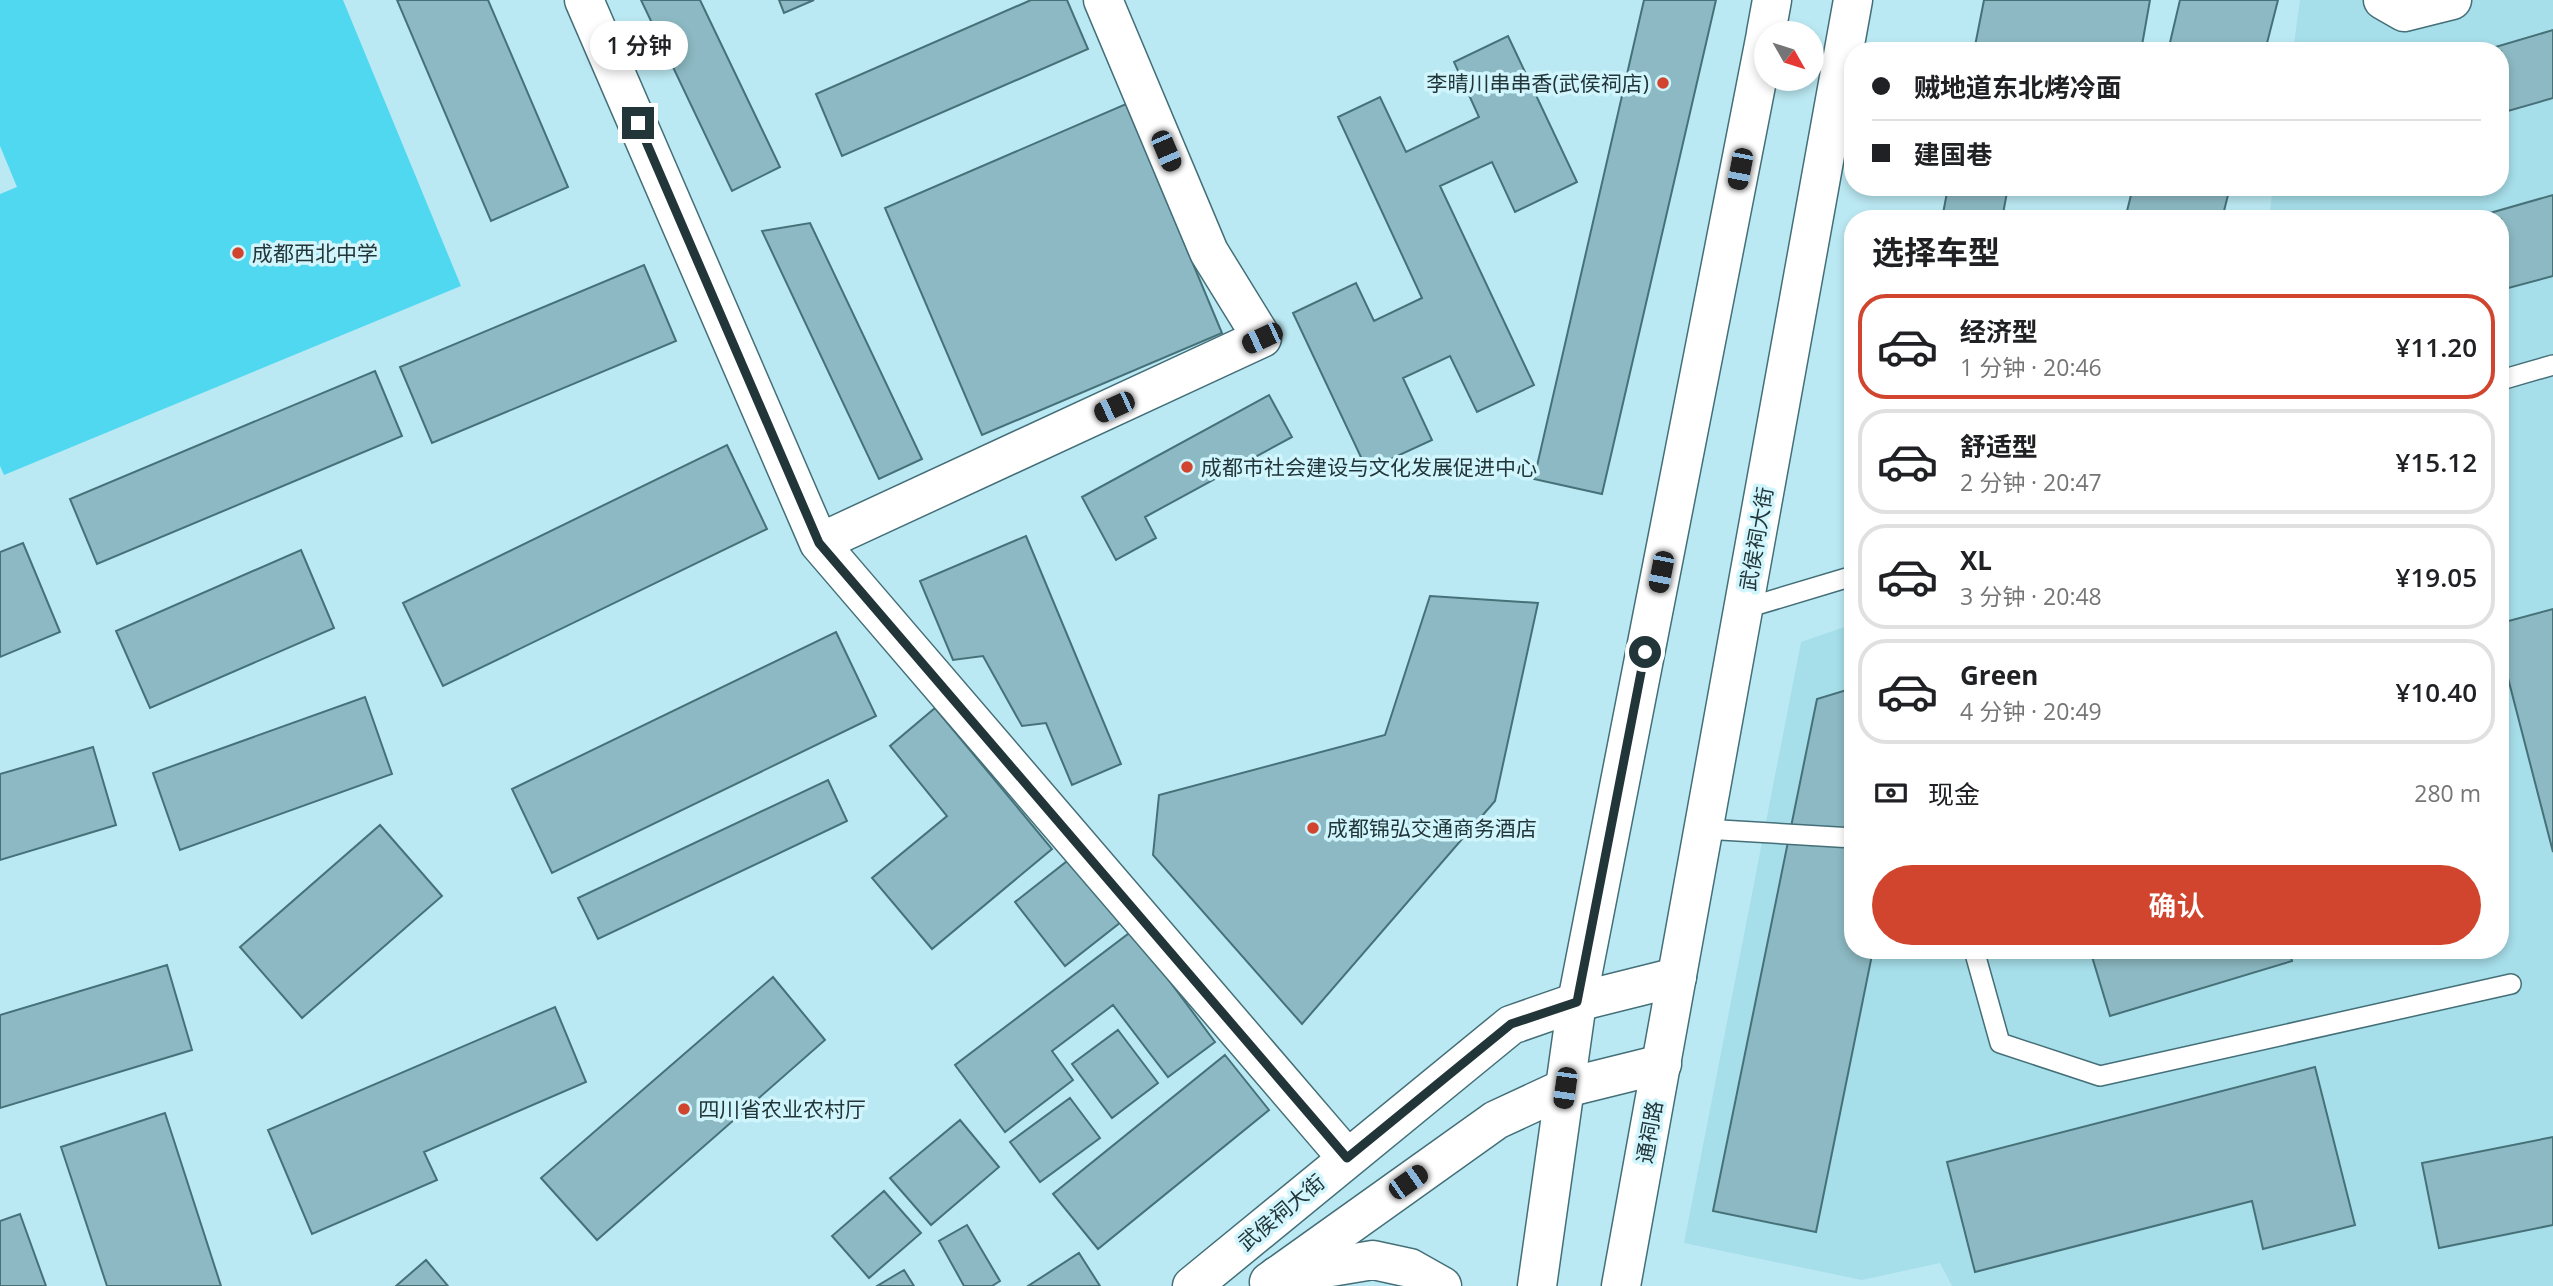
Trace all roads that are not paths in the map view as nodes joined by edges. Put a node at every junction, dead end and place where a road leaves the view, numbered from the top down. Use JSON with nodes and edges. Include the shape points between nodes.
{"nodes":[{"id":1,"x":584,"y":0,"type":"edge"},
{"id":2,"x":1103,"y":0,"type":"edge"},
{"id":3,"x":1772,"y":0,"type":"edge"},
{"id":4,"x":1853,"y":0,"type":"edge"},
{"id":5,"x":2383,"y":0,"type":"edge"},
{"id":6,"x":2452,"y":0,"type":"edge"},
{"id":7,"x":1768,"y":21,"type":"edge"},
{"id":8,"x":1845,"y":42,"type":"edge"},
{"id":9,"x":1844,"y":50,"type":"edge"},
{"id":10,"x":1755,"y":91,"type":"edge"},
{"id":11,"x":2553,"y":365,"type":"edge"},
{"id":12,"x":2509,"y":378,"type":"edge"},
{"id":13,"x":819,"y":543,"type":"junction"},
{"id":14,"x":1844,"y":579,"type":"edge"},
{"id":15,"x":1744,"y":609,"type":"junction"},
{"id":16,"x":1704,"y":829,"type":"junction"},
{"id":17,"x":1844,"y":837,"type":"edge"},
{"id":18,"x":1977,"y":959,"type":"edge"},
{"id":19,"x":1677,"y":977,"type":"junction"},
{"id":20,"x":2511,"y":984,"type":"dead end"},
{"id":21,"x":1577,"y":1002,"type":"junction"},
{"id":22,"x":1661,"y":1064,"type":"junction"},
{"id":23,"x":1565,"y":1088,"type":"junction"},
{"id":24,"x":1347,"y":1158,"type":"junction"},
{"id":25,"x":1271,"y":1281,"type":"edge"},
{"id":26,"x":1192,"y":1286,"type":"edge"},
{"id":27,"x":1441,"y":1286,"type":"edge"},
{"id":28,"x":1537,"y":1286,"type":"edge"},
{"id":29,"x":1621,"y":1286,"type":"edge"}],
"edges":[{"from":1,"to":13,"type":"street"},
{"from":2,"to":13,"type":"street","via":[[1209,252],[1262,338]]},
{"from":3,"to":7,"type":"street"},
{"from":4,"to":8,"type":"street","name":"武侯祠大街"},
{"from":5,"to":6,"type":"street","via":[[2404,12]]},
{"from":9,"to":15,"type":"street","name":"武侯祠大街"},
{"from":10,"to":21,"type":"street"},
{"from":11,"to":12,"type":"lane"},
{"from":13,"to":24,"type":"street"},
{"from":14,"to":15,"type":"lane"},
{"from":15,"to":16,"type":"street","name":"武侯祠大街"},
{"from":16,"to":17,"type":"lane"},
{"from":16,"to":19,"type":"street","name":"武侯祠大街"},
{"from":18,"to":20,"type":"lane","via":[[2000,1043],[2100,1076]]},
{"from":19,"to":21,"type":"street","name":"武侯祠大街"},
{"from":19,"to":22,"type":"street","name":"通祠路"},
{"from":21,"to":23,"type":"street"},
{"from":21,"to":24,"type":"street","name":"武侯祠大街","via":[[1511,1024]]},
{"from":22,"to":23,"type":"street"},
{"from":22,"to":29,"type":"street","name":"通祠路"},
{"from":23,"to":25,"type":"street","via":[[1496,1120]]},
{"from":23,"to":28,"type":"street"},
{"from":24,"to":26,"type":"street","name":"武侯祠大街"},
{"from":25,"to":27,"type":"street","via":[[1373,1260],[1410,1268]]}]}
